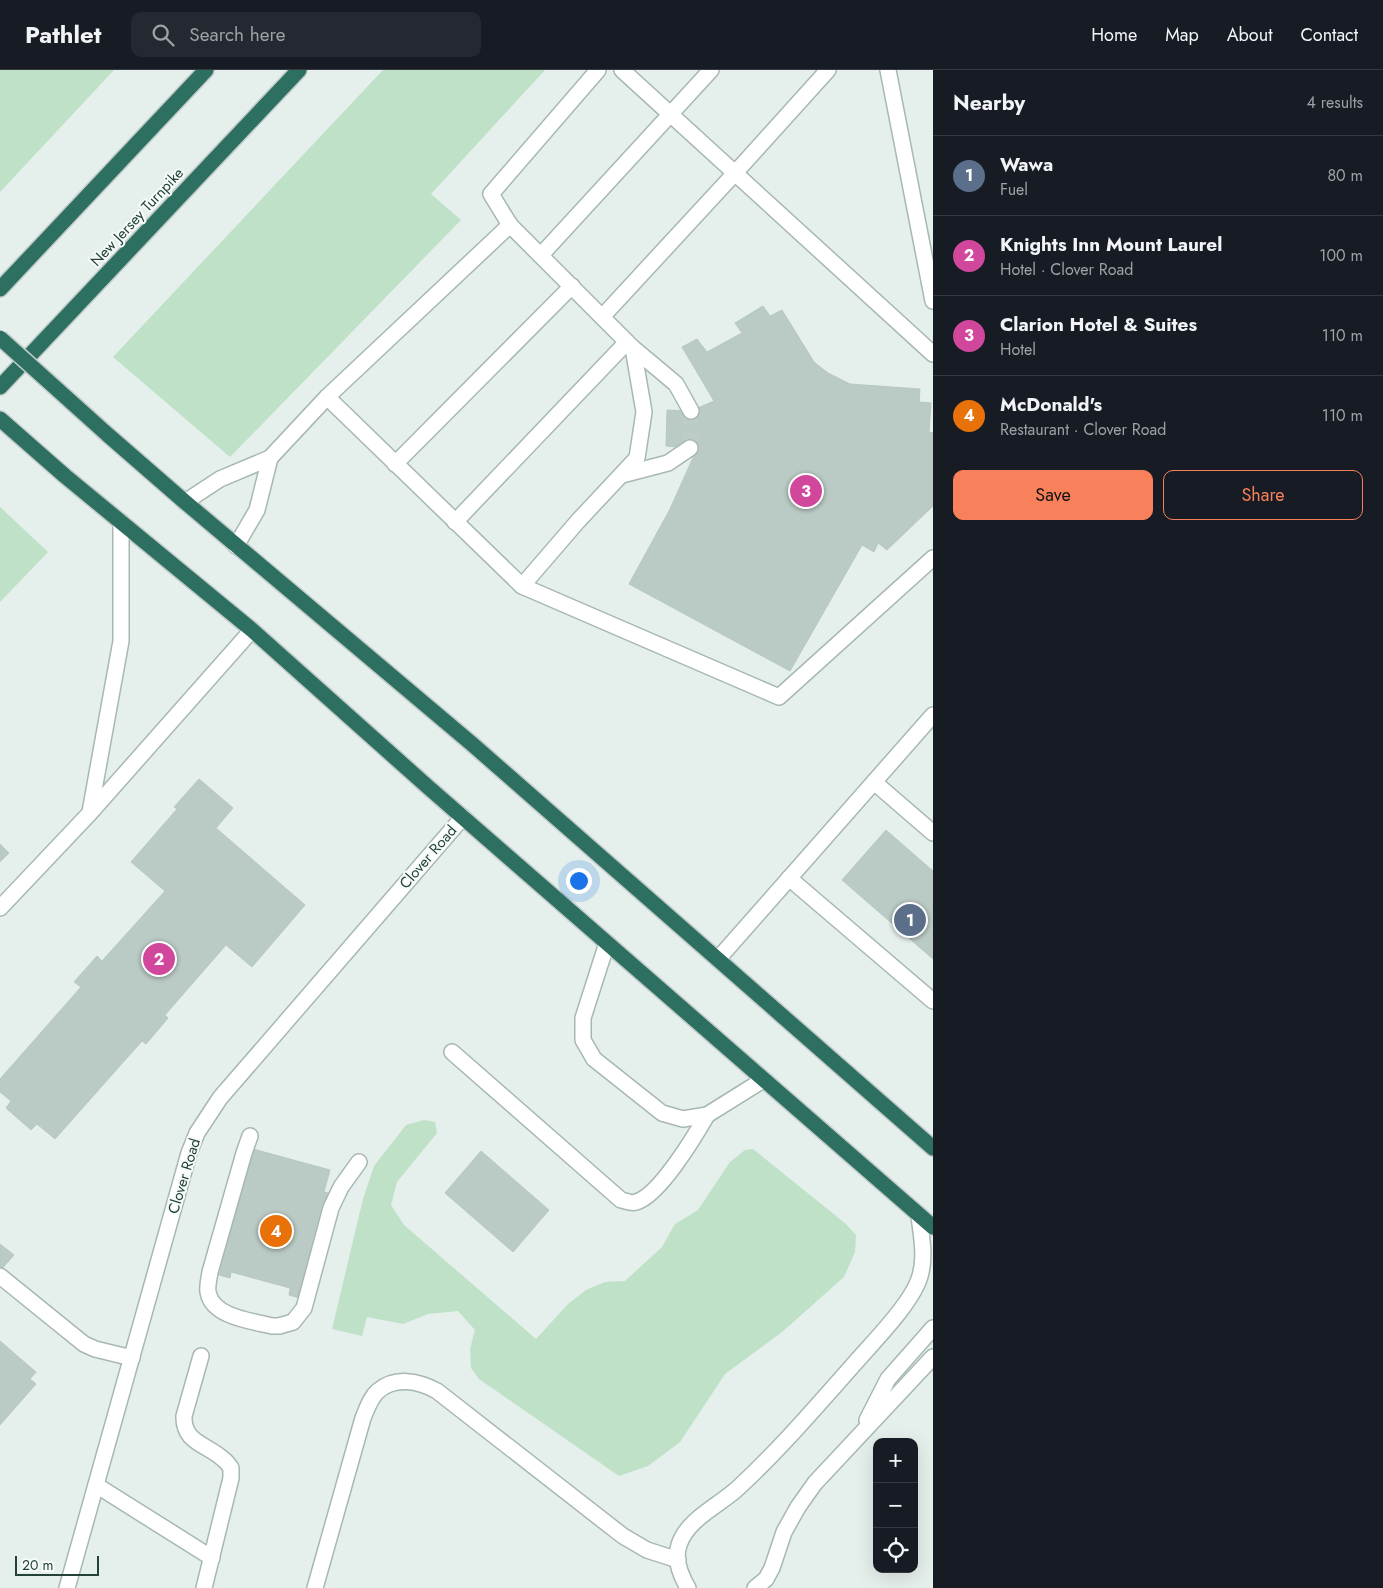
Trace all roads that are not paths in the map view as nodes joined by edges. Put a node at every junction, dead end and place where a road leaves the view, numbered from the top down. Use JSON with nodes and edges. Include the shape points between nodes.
{"nodes":[{"id":1,"x":206,"y":70,"type":"edge"},
{"id":2,"x":299,"y":70,"type":"edge"},
{"id":3,"x":598,"y":70,"type":"edge"},
{"id":4,"x":622,"y":70,"type":"edge"},
{"id":5,"x":710,"y":70,"type":"edge"},
{"id":6,"x":828,"y":70,"type":"edge"},
{"id":7,"x":888,"y":70,"type":"edge"},
{"id":8,"x":670,"y":114,"type":"junction"},
{"id":9,"x":735,"y":174,"type":"junction"},
{"id":10,"x":510,"y":225,"type":"junction"},
{"id":11,"x":541,"y":255,"type":"junction"},
{"id":12,"x":572,"y":286,"type":"junction"},
{"id":13,"x":0,"y":289,"type":"edge"},
{"id":14,"x":933,"y":301,"type":"edge"},
{"id":15,"x":602,"y":317,"type":"junction"},
{"id":16,"x":0,"y":338,"type":"edge"},
{"id":17,"x":630,"y":345,"type":"junction"},
{"id":18,"x":933,"y":354,"type":"edge"},
{"id":19,"x":0,"y":387,"type":"edge"},
{"id":20,"x":327,"y":397,"type":"junction"},
{"id":21,"x":691,"y":411,"type":"tunnel mouth"},
{"id":22,"x":0,"y":419,"type":"edge"},
{"id":23,"x":690,"y":448,"type":"dead end"},
{"id":24,"x":270,"y":458,"type":"junction"},
{"id":25,"x":395,"y":464,"type":"junction"},
{"id":26,"x":620,"y":476,"type":"junction"},
{"id":27,"x":185,"y":502,"type":"junction"},
{"id":28,"x":121,"y":522,"type":"junction"},
{"id":29,"x":455,"y":522,"type":"junction"},
{"id":30,"x":236,"y":546,"type":"junction"},
{"id":31,"x":933,"y":558,"type":"edge"},
{"id":32,"x":522,"y":586,"type":"junction"},
{"id":33,"x":252,"y":630,"type":"junction"},
{"id":34,"x":933,"y":715,"type":"edge"},
{"id":35,"x":874,"y":782,"type":"junction"},
{"id":36,"x":90,"y":813,"type":"junction"},
{"id":37,"x":463,"y":817,"type":"junction"},
{"id":38,"x":933,"y":833,"type":"edge"},
{"id":39,"x":789,"y":878,"type":"junction"},
{"id":40,"x":0,"y":908,"type":"edge"},
{"id":41,"x":607,"y":943,"type":"junction"},
{"id":42,"x":718,"y":959,"type":"junction"},
{"id":43,"x":933,"y":1001,"type":"edge"},
{"id":44,"x":452,"y":1052,"type":"dead end"},
{"id":45,"x":763,"y":1080,"type":"junction"},
{"id":46,"x":707,"y":1115,"type":"junction"},
{"id":47,"x":250,"y":1136,"type":"dead end"},
{"id":48,"x":933,"y":1148,"type":"edge"},
{"id":49,"x":359,"y":1162,"type":"dead end"},
{"id":50,"x":919,"y":1215,"type":"junction"},
{"id":51,"x":933,"y":1227,"type":"edge"},
{"id":52,"x":0,"y":1276,"type":"edge"},
{"id":53,"x":933,"y":1328,"type":"edge"},
{"id":54,"x":200,"y":1356,"type":"dead end"},
{"id":55,"x":933,"y":1357,"type":"edge"},
{"id":56,"x":132,"y":1358,"type":"junction"},
{"id":57,"x":858,"y":1437,"type":"junction"},
{"id":58,"x":96,"y":1485,"type":"junction"},
{"id":59,"x":212,"y":1558,"type":"junction"},
{"id":60,"x":678,"y":1560,"type":"junction"},
{"id":61,"x":67,"y":1588,"type":"edge"},
{"id":62,"x":204,"y":1588,"type":"edge"},
{"id":63,"x":315,"y":1588,"type":"edge"},
{"id":64,"x":688,"y":1588,"type":"edge"},
{"id":65,"x":755,"y":1588,"type":"edge"}],
"edges":[{"from":1,"to":13,"type":"highway"},
{"from":2,"to":19,"type":"highway","name":"New Jersey Turnpike"},
{"from":3,"to":10,"type":"street","via":[[491,194]]},
{"from":4,"to":8,"type":"street"},
{"from":5,"to":8,"type":"street"},
{"from":6,"to":9,"type":"street"},
{"from":7,"to":14,"type":"street"},
{"from":8,"to":9,"type":"street"},
{"from":8,"to":11,"type":"street"},
{"from":9,"to":15,"type":"street"},
{"from":9,"to":18,"type":"street"},
{"from":10,"to":11,"type":"street"},
{"from":10,"to":20,"type":"street"},
{"from":11,"to":12,"type":"street"},
{"from":12,"to":15,"type":"street"},
{"from":12,"to":25,"type":"street"},
{"from":15,"to":17,"type":"street"},
{"from":16,"to":27,"type":"highway","bridge":true},
{"from":17,"to":21,"type":"street","via":[[676,384]]},
{"from":17,"to":26,"type":"street","via":[[644,412],[637,458]]},
{"from":17,"to":29,"type":"street"},
{"from":20,"to":24,"type":"street"},
{"from":20,"to":25,"type":"street"},
{"from":22,"to":28,"type":"highway"},
{"from":23,"to":26,"type":"street","via":[[668,463]]},
{"from":24,"to":27,"type":"street","via":[[220,479]]},
{"from":24,"to":30,"type":"street","via":[[257,510]]},
{"from":25,"to":29,"type":"street"},
{"from":26,"to":32,"type":"street"},
{"from":27,"to":30,"type":"highway"},
{"from":28,"to":33,"type":"highway"},
{"from":28,"to":36,"type":"street","via":[[121,641]]},
{"from":29,"to":32,"type":"street"},
{"from":30,"to":42,"type":"highway","via":[[472,744]]},
{"from":31,"to":32,"type":"street","via":[[778,697]]},
{"from":33,"to":36,"type":"street"},
{"from":33,"to":37,"type":"highway"},
{"from":34,"to":35,"type":"street"},
{"from":35,"to":38,"type":"street"},
{"from":35,"to":39,"type":"street"},
{"from":36,"to":40,"type":"street"},
{"from":37,"to":41,"type":"highway"},
{"from":37,"to":56,"type":"street","name":"Clover Road","via":[[220,1098],[206,1119],[189,1153]]},
{"from":39,"to":42,"type":"street"},
{"from":39,"to":43,"type":"street"},
{"from":41,"to":45,"type":"highway"},
{"from":41,"to":46,"type":"street","via":[[584,1018],[584,1040],[594,1058],[662,1113],[683,1119]]},
{"from":42,"to":48,"type":"highway"},
{"from":44,"to":46,"type":"street","via":[[621,1200],[635,1203],[649,1196],[689,1147]]},
{"from":45,"to":46,"type":"street"},
{"from":45,"to":50,"type":"highway"},
{"from":47,"to":49,"type":"street","via":[[210,1272],[208,1292],[220,1311],[272,1326],[292,1322],[304,1308],[331,1208]]},
{"from":50,"to":51,"type":"highway"},
{"from":50,"to":60,"type":"street","via":[[923,1262],[915,1289],[890,1324],[782,1444],[727,1498],[695,1522],[678,1546]]},
{"from":52,"to":56,"type":"street","via":[[84,1344]]},
{"from":53,"to":57,"type":"street","via":[[888,1379]]},
{"from":54,"to":59,"type":"street","via":[[184,1426],[190,1437],[223,1458],[232,1468]]},
{"from":55,"to":57,"type":"street"},
{"from":56,"to":58,"type":"street","name":"Clover Road"},
{"from":57,"to":65,"type":"street","via":[[815,1483],[798,1507],[784,1532],[772,1568],[766,1579]]},
{"from":58,"to":59,"type":"street"},
{"from":58,"to":61,"type":"street","name":"Clover Road"},
{"from":59,"to":62,"type":"street"},
{"from":60,"to":63,"type":"street","via":[[647,1550],[623,1536],[437,1391],[417,1382],[404,1381],[379,1391],[362,1418]]},
{"from":60,"to":64,"type":"street","via":[[680,1574]]}]}
